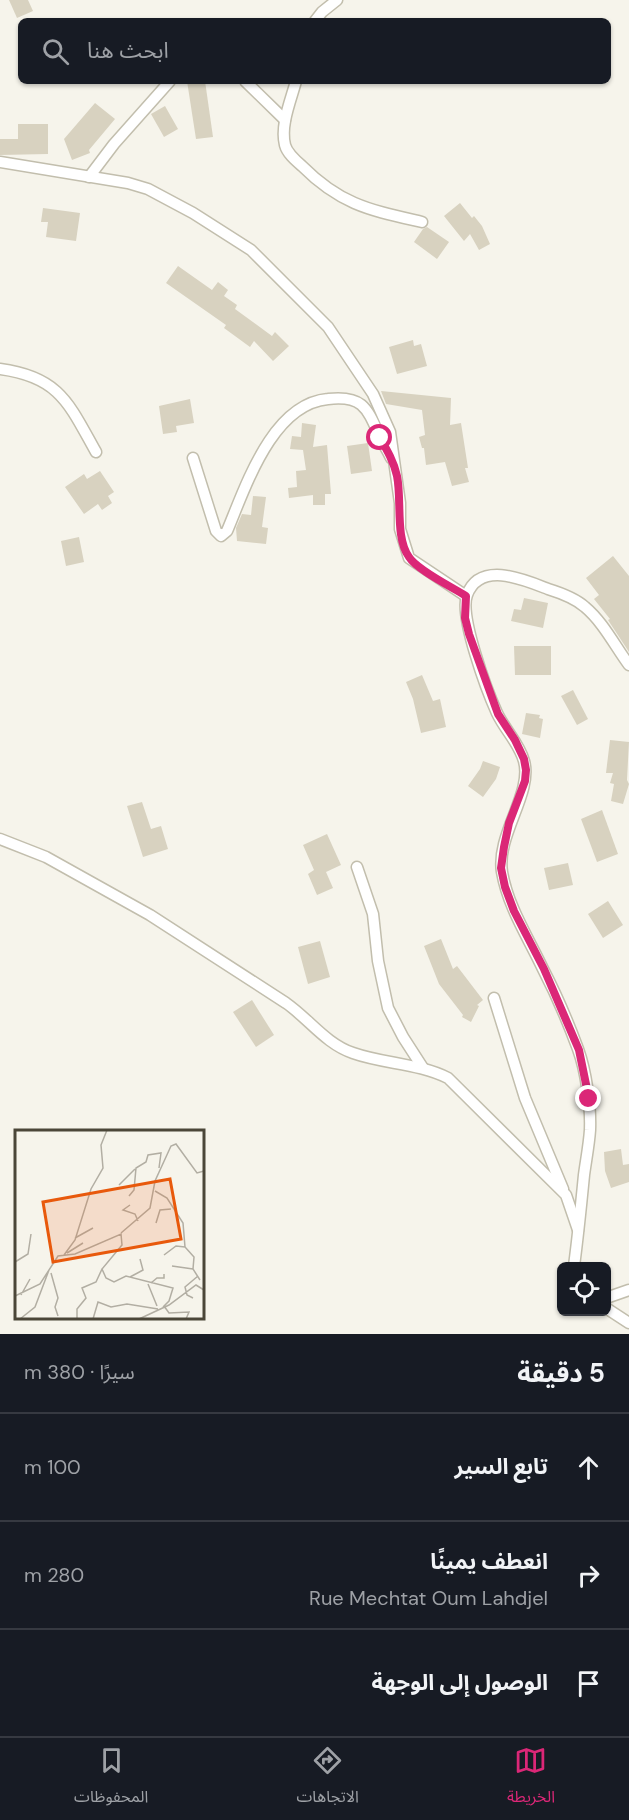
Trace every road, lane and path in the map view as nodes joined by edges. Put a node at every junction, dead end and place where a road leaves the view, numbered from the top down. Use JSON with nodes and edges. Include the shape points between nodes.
{"nodes":[{"id":1,"x":336,"y":0,"type":"edge"},
{"id":2,"x":317,"y":18,"type":"edge"},
{"id":3,"x":167,"y":84,"type":"edge"},
{"id":4,"x":248,"y":84,"type":"edge"},
{"id":5,"x":295,"y":84,"type":"edge"},
{"id":6,"x":285,"y":120,"type":"junction"},
{"id":7,"x":0,"y":162,"type":"edge"},
{"id":8,"x":89,"y":177,"type":"junction"},
{"id":9,"x":422,"y":222,"type":"dead end"},
{"id":10,"x":0,"y":369,"type":"edge"},
{"id":11,"x":96,"y":452,"type":"dead end"},
{"id":12,"x":193,"y":458,"type":"dead end"},
{"id":13,"x":397,"y":475,"type":"junction"},
{"id":14,"x":466,"y":596,"type":"junction"},
{"id":15,"x":628,"y":664,"type":"edge"},
{"id":16,"x":629,"y":673,"type":"edge"},
{"id":17,"x":0,"y":838,"type":"edge"},
{"id":18,"x":357,"y":867,"type":"dead end"},
{"id":19,"x":494,"y":998,"type":"dead end"},
{"id":20,"x":423,"y":1068,"type":"junction"},
{"id":21,"x":566,"y":1195,"type":"junction"},
{"id":22,"x":579,"y":1234,"type":"junction"},
{"id":23,"x":575,"y":1262,"type":"edge"},
{"id":24,"x":629,"y":1290,"type":"edge"},
{"id":25,"x":611,"y":1296,"type":"edge"},
{"id":26,"x":611,"y":1311,"type":"edge"},
{"id":27,"x":629,"y":1323,"type":"edge"}],
"edges":[{"from":1,"to":2,"type":"street"},
{"from":3,"to":8,"type":"street"},
{"from":4,"to":6,"type":"street"},
{"from":5,"to":6,"type":"street"},
{"from":6,"to":9,"type":"street","via":[[285,147],[322,186],[356,204]]},
{"from":7,"to":8,"type":"street"},
{"from":8,"to":13,"type":"street","via":[[148,189],[193,213],[251,250],[311,307],[373,394],[390,432]]},
{"from":10,"to":11,"type":"street","via":[[34,377],[60,393]]},
{"from":12,"to":13,"type":"street","via":[[216,531],[221,536],[278,427],[307,403],[350,398],[366,407]]},
{"from":13,"to":14,"type":"street","via":[[400,529],[409,558]]},
{"from":14,"to":15,"type":"street","via":[[483,578],[505,575],[569,597],[596,618]]},
{"from":14,"to":22,"type":"street","via":[[469,634],[498,714],[515,740],[526,770],[504,847],[501,868],[505,887],[579,1050],[589,1099],[590,1128]]},
{"from":15,"to":16,"type":"street"},
{"from":17,"to":20,"type":"street","via":[[46,857],[150,915],[294,1008],[338,1047]]},
{"from":18,"to":20,"type":"street","via":[[373,914],[388,1008]]},
{"from":19,"to":21,"type":"street","via":[[525,1098]]},
{"from":20,"to":21,"type":"street","via":[[448,1078]]},
{"from":21,"to":22,"type":"street"},
{"from":22,"to":23,"type":"street"},
{"from":24,"to":25,"type":"street"},
{"from":26,"to":27,"type":"street"}]}
